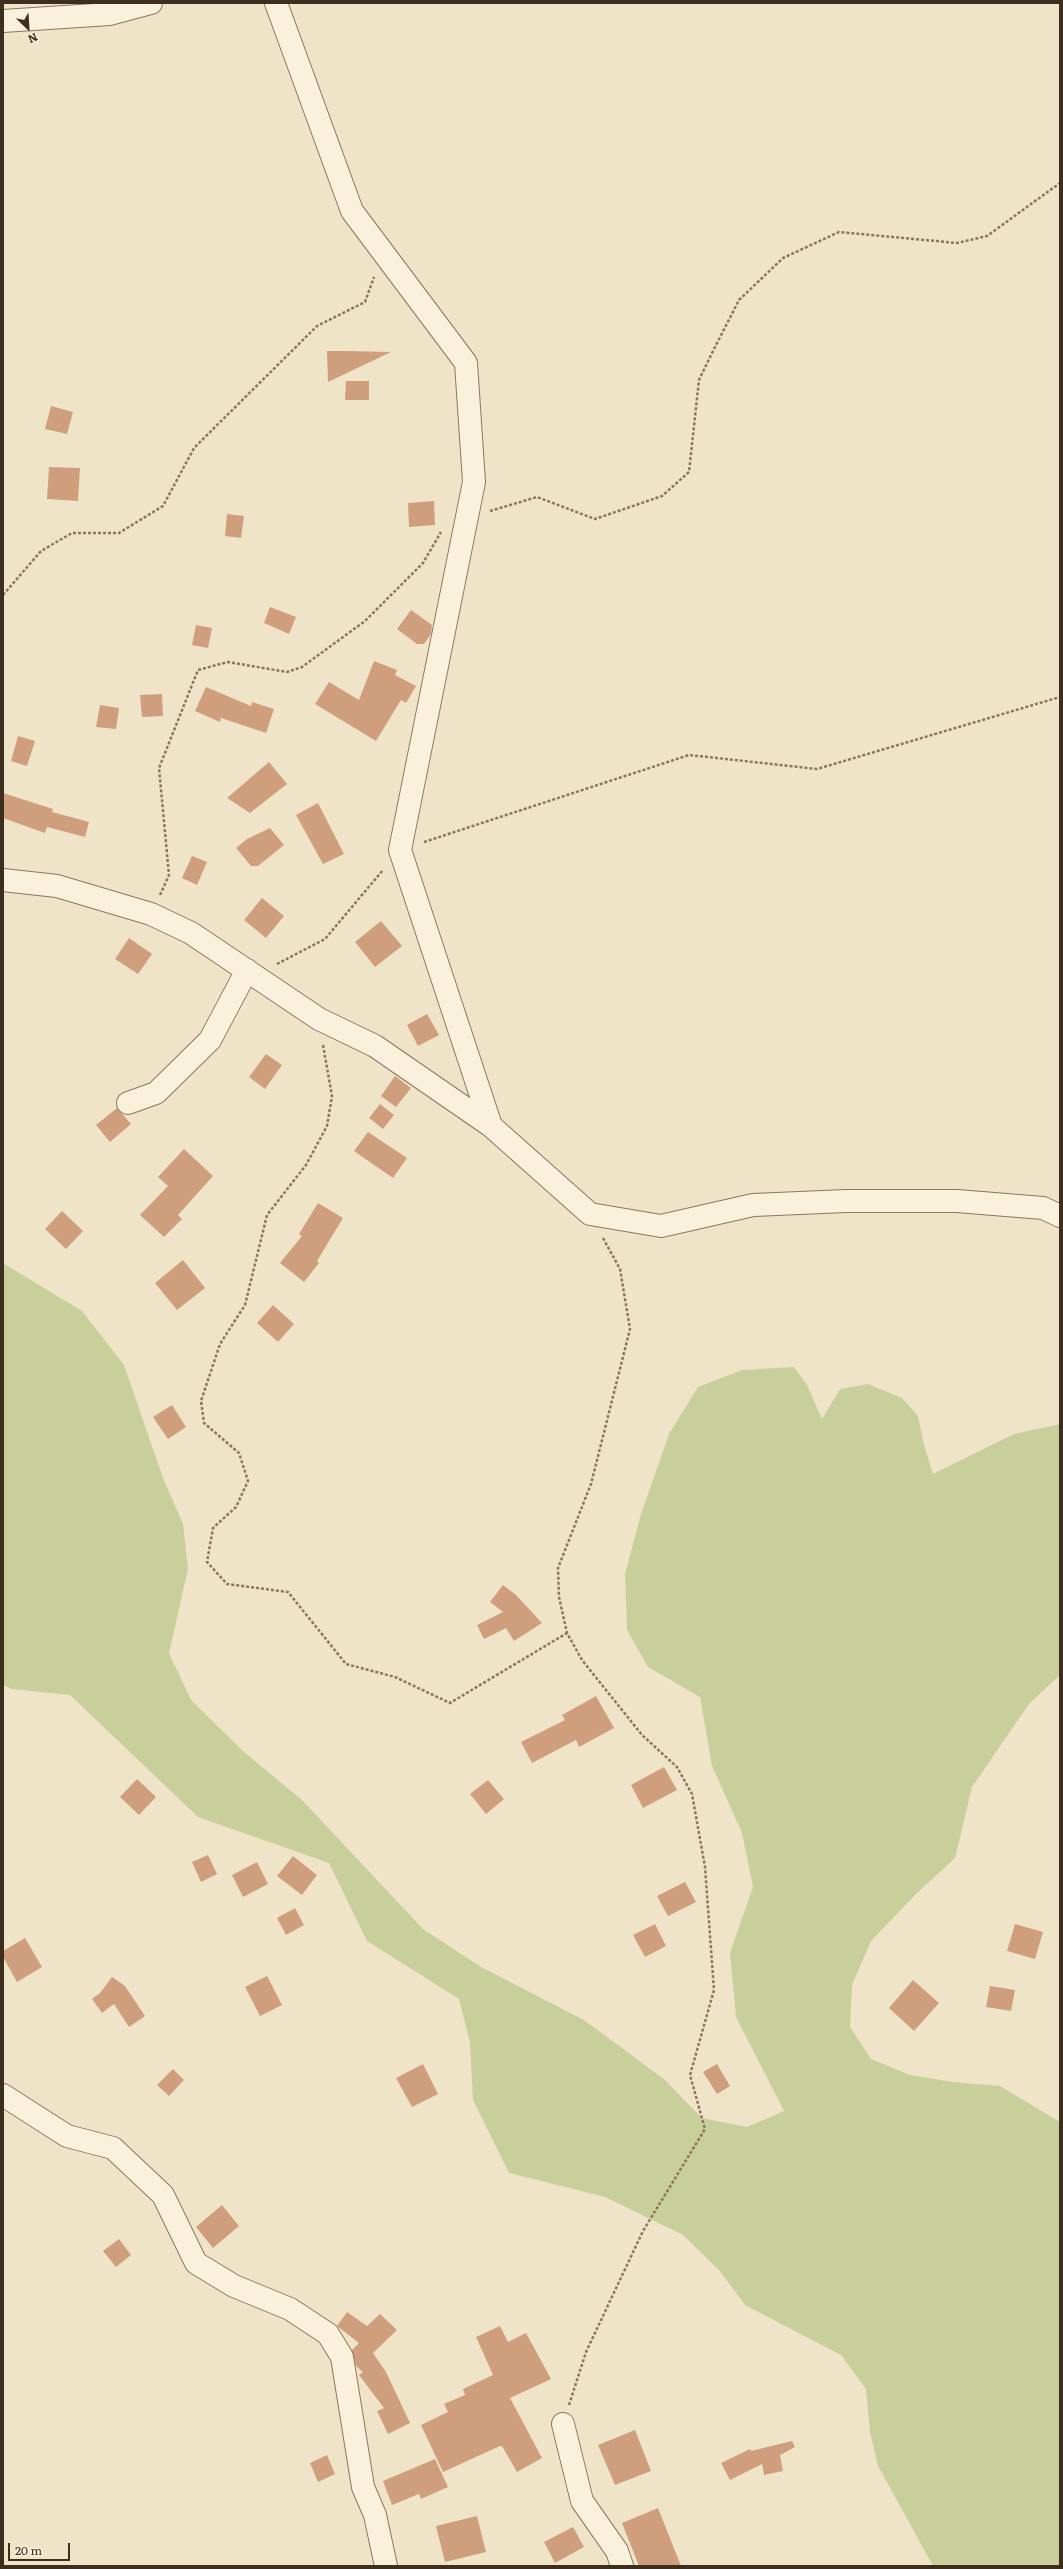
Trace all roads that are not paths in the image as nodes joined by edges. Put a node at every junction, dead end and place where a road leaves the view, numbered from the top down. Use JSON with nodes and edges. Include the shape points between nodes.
{"nodes":[{"id":1,"x":151,"y":3,"type":"edge"},
{"id":2,"x":276,"y":3,"type":"edge"},
{"id":3,"x":3,"y":21,"type":"edge"},
{"id":4,"x":3,"y":880,"type":"edge"},
{"id":5,"x":247,"y":970,"type":"junction"},
{"id":6,"x":128,"y":1103,"type":"dead end"},
{"id":7,"x":491,"y":1126,"type":"junction"},
{"id":8,"x":1060,"y":1216,"type":"edge"},
{"id":9,"x":3,"y":2095,"type":"edge"},
{"id":10,"x":563,"y":2424,"type":"road end"},
{"id":11,"x":386,"y":2566,"type":"edge"},
{"id":12,"x":622,"y":2566,"type":"edge"}],
"edges":[{"from":1,"to":3,"type":"street","via":[[110,14]]},
{"from":2,"to":7,"type":"street","via":[[352,211],[466,363],[474,482],[400,850]]},
{"from":4,"to":5,"type":"street","via":[[57,886],[151,914],[192,933]]},
{"from":5,"to":6,"type":"street","via":[[210,1040],[156,1093]]},
{"from":5,"to":7,"type":"street","via":[[319,1019],[375,1046]]},
{"from":7,"to":8,"type":"street","via":[[590,1214],[661,1226],[753,1205],[846,1201],[957,1201],[1043,1208]]},
{"from":9,"to":11,"type":"street","via":[[67,2136],[113,2148],[164,2195],[196,2262],[234,2286],[290,2308],[328,2334],[342,2357],[363,2487],[375,2515]]},
{"from":10,"to":12,"type":"street","via":[[582,2501],[617,2551]]}]}
